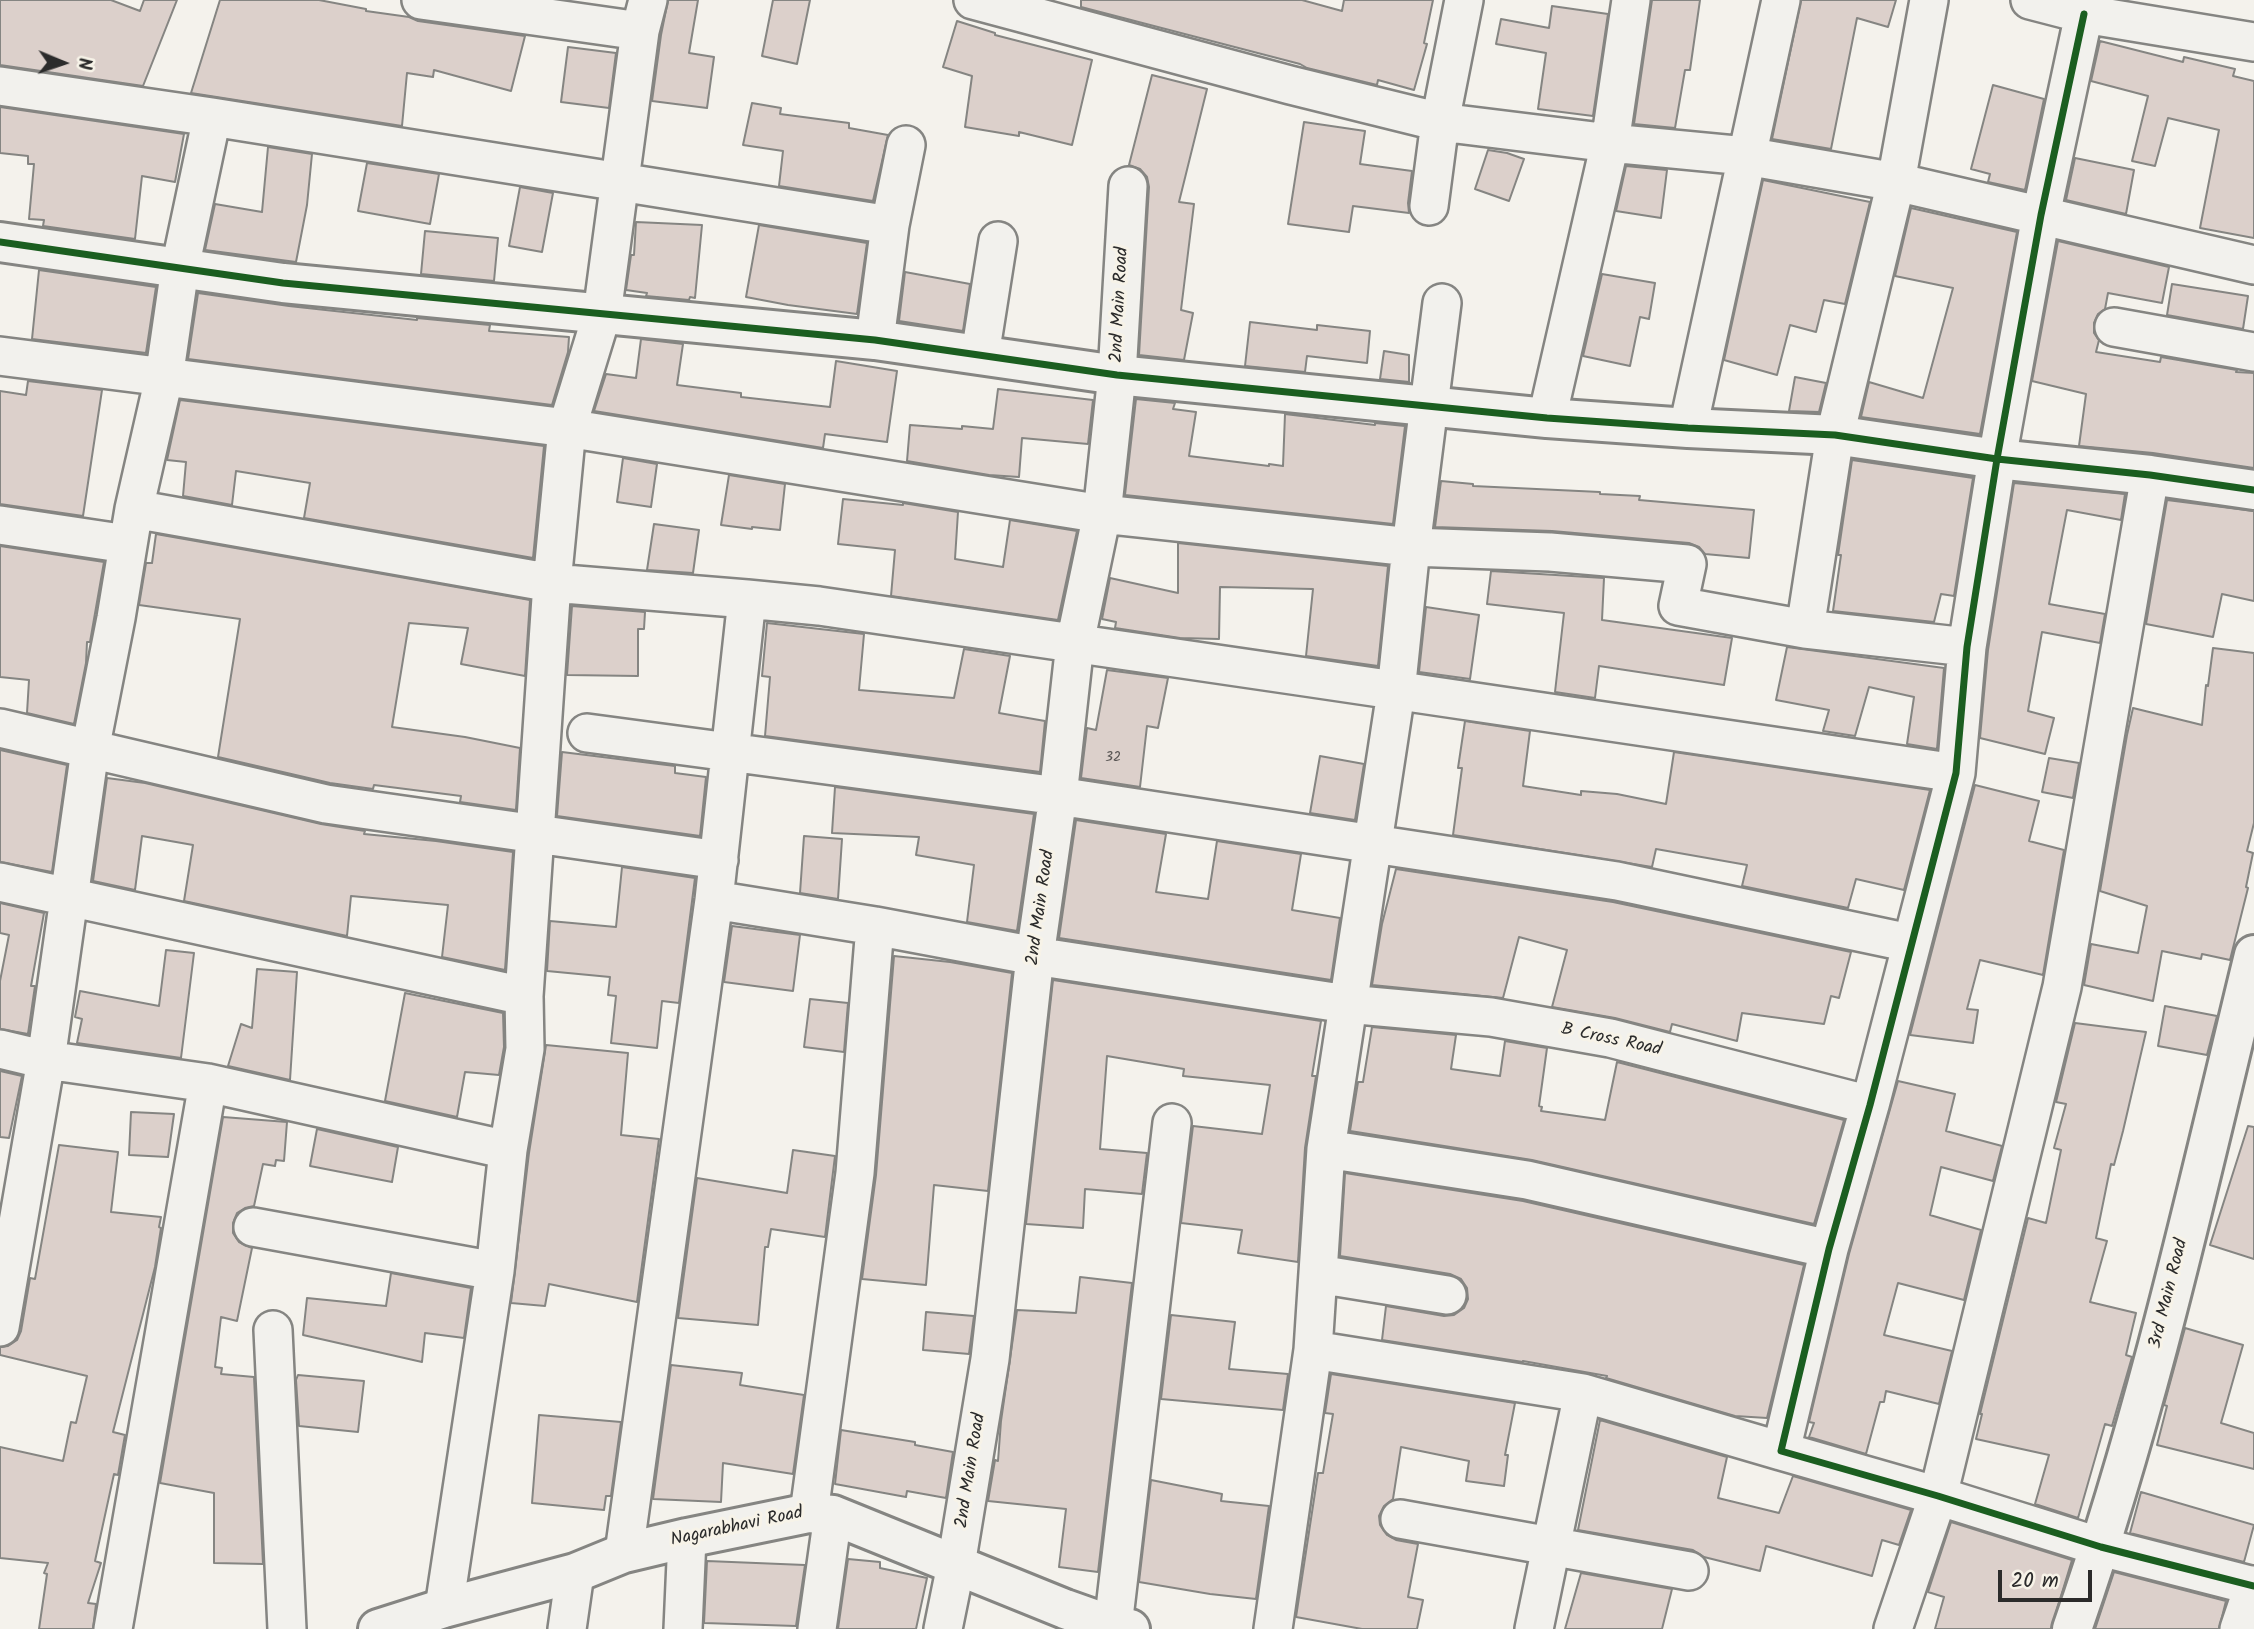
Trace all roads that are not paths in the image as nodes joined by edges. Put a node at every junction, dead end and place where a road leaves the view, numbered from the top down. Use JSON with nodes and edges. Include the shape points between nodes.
{"nodes":[{"id":1,"x":421,"y":0,"type":"edge"},
{"id":2,"x":973,"y":0,"type":"edge"},
{"id":3,"x":1464,"y":0,"type":"edge"},
{"id":4,"x":1632,"y":0,"type":"edge"},
{"id":5,"x":1781,"y":0,"type":"edge"},
{"id":6,"x":1929,"y":0,"type":"edge"},
{"id":7,"x":2030,"y":0,"type":"edge"},
{"id":8,"x":2084,"y":14,"type":"junction"},
{"id":9,"x":644,"y":16,"type":"edge"},
{"id":10,"x":2254,"y":42,"type":"edge"},
{"id":11,"x":0,"y":86,"type":"edge"},
{"id":12,"x":212,"y":117,"type":"junction"},
{"id":13,"x":1440,"y":122,"type":"junction"},
{"id":14,"x":1610,"y":143,"type":"junction"},
{"id":15,"x":906,"y":145,"type":"dead end"},
{"id":16,"x":1746,"y":156,"type":"junction"},
{"id":17,"x":621,"y":181,"type":"junction"},
{"id":18,"x":1896,"y":183,"type":"junction"},
{"id":19,"x":1128,"y":186,"type":"dead end"},
{"id":20,"x":1429,"y":206,"type":"dead end"},
{"id":21,"x":2041,"y":215,"type":"junction"},
{"id":22,"x":890,"y":225,"type":"junction"},
{"id":23,"x":998,"y":241,"type":"dead end"},
{"id":24,"x":0,"y":242,"type":"edge"},
{"id":25,"x":2254,"y":265,"type":"edge"},
{"id":26,"x":180,"y":268,"type":"junction"},
{"id":27,"x":1442,"y":303,"type":"dead end"},
{"id":28,"x":602,"y":314,"type":"junction"},
{"id":29,"x":2114,"y":327,"type":"dead end"},
{"id":30,"x":875,"y":340,"type":"junction"},
{"id":31,"x":2254,"y":352,"type":"edge"},
{"id":32,"x":980,"y":355,"type":"junction"},
{"id":33,"x":0,"y":356,"type":"edge"},
{"id":34,"x":1117,"y":375,"type":"junction"},
{"id":35,"x":164,"y":378,"type":"junction"},
{"id":36,"x":1430,"y":408,"type":"junction"},
{"id":37,"x":1547,"y":418,"type":"junction"},
{"id":38,"x":567,"y":428,"type":"junction"},
{"id":39,"x":1688,"y":428,"type":"junction"},
{"id":40,"x":1835,"y":435,"type":"junction"},
{"id":41,"x":1997,"y":459,"type":"junction"},
{"id":42,"x":2150,"y":475,"type":"junction"},
{"id":43,"x":2254,"y":490,"type":"edge"},
{"id":44,"x":134,"y":509,"type":"junction"},
{"id":45,"x":1102,"y":514,"type":"junction"},
{"id":46,"x":0,"y":525,"type":"edge"},
{"id":47,"x":127,"y":544,"type":"junction"},
{"id":48,"x":1411,"y":547,"type":"junction"},
{"id":49,"x":552,"y":583,"type":"junction"},
{"id":50,"x":747,"y":598,"type":"junction"},
{"id":51,"x":1805,"y":629,"type":"junction"},
{"id":52,"x":1075,"y":643,"type":"junction"},
{"id":53,"x":1967,"y":647,"type":"junction"},
{"id":54,"x":1396,"y":692,"type":"junction"},
{"id":55,"x":0,"y":728,"type":"edge"},
{"id":56,"x":587,"y":733,"type":"dead end"},
{"id":57,"x":90,"y":750,"type":"junction"},
{"id":58,"x":730,"y":751,"type":"junction"},
{"id":59,"x":1956,"y":773,"type":"junction"},
{"id":60,"x":1058,"y":796,"type":"junction"},
{"id":61,"x":535,"y":833,"type":"junction"},
{"id":62,"x":1372,"y":842,"type":"junction"},
{"id":63,"x":719,"y":860,"type":"junction"},
{"id":64,"x":0,"y":882,"type":"edge"},
{"id":65,"x":70,"y":899,"type":"junction"},
{"id":66,"x":714,"y":900,"type":"junction"},
{"id":67,"x":875,"y":926,"type":"junction"},
{"id":68,"x":1910,"y":943,"type":"junction"},
{"id":69,"x":2254,"y":955,"type":"edge"},
{"id":70,"x":1035,"y":956,"type":"junction"},
{"id":71,"x":524,"y":996,"type":"junction"},
{"id":72,"x":1348,"y":1004,"type":"junction"},
{"id":73,"x":0,"y":1049,"type":"edge"},
{"id":74,"x":46,"y":1060,"type":"junction"},
{"id":75,"x":208,"y":1083,"type":"junction"},
{"id":76,"x":1870,"y":1105,"type":"junction"},
{"id":77,"x":1172,"y":1123,"type":"dead end"},
{"id":78,"x":1326,"y":1149,"type":"junction"},
{"id":79,"x":508,"y":1150,"type":"junction"},
{"id":80,"x":253,"y":1227,"type":"dead end"},
{"id":81,"x":7,"y":1244,"type":"edge"},
{"id":82,"x":1829,"y":1249,"type":"junction"},
{"id":83,"x":495,"y":1271,"type":"junction"},
{"id":84,"x":1318,"y":1274,"type":"junction"},
{"id":85,"x":1447,"y":1295,"type":"dead end"},
{"id":86,"x":0,"y":1327,"type":"edge"},
{"id":87,"x":273,"y":1330,"type":"dead end"},
{"id":88,"x":1314,"y":1350,"type":"junction"},
{"id":89,"x":1583,"y":1393,"type":"junction"},
{"id":90,"x":1781,"y":1451,"type":"junction"},
{"id":91,"x":1938,"y":1496,"type":"junction"},
{"id":92,"x":821,"y":1514,"type":"junction"},
{"id":93,"x":1400,"y":1519,"type":"dead end"},
{"id":94,"x":687,"y":1538,"type":"junction"},
{"id":95,"x":1552,"y":1547,"type":"junction"},
{"id":96,"x":2101,"y":1547,"type":"junction"},
{"id":97,"x":624,"y":1553,"type":"junction"},
{"id":98,"x":956,"y":1565,"type":"junction"},
{"id":99,"x":1689,"y":1572,"type":"dead end"},
{"id":100,"x":575,"y":1573,"type":"junction"},
{"id":101,"x":2254,"y":1585,"type":"edge"},
{"id":102,"x":444,"y":1608,"type":"junction"},
{"id":103,"x":1063,"y":1619,"type":"edge"},
{"id":104,"x":1121,"y":1627,"type":"edge"},
{"id":105,"x":113,"y":1629,"type":"edge"},
{"id":106,"x":287,"y":1629,"type":"edge"},
{"id":107,"x":378,"y":1629,"type":"edge"},
{"id":108,"x":568,"y":1629,"type":"edge"},
{"id":109,"x":683,"y":1629,"type":"edge"},
{"id":110,"x":817,"y":1629,"type":"edge"},
{"id":111,"x":943,"y":1629,"type":"edge"},
{"id":112,"x":1273,"y":1629,"type":"edge"},
{"id":113,"x":1534,"y":1629,"type":"edge"},
{"id":114,"x":1893,"y":1629,"type":"edge"},
{"id":115,"x":2072,"y":1629,"type":"edge"},
{"id":116,"x":2239,"y":1629,"type":"edge"}],
"edges":[{"from":1,"to":9,"type":"street"},
{"from":2,"to":13,"type":"street"},
{"from":3,"to":13,"type":"street"},
{"from":4,"to":14,"type":"street"},
{"from":5,"to":16,"type":"street"},
{"from":6,"to":18,"type":"street"},
{"from":7,"to":8,"type":"street"},
{"from":8,"to":10,"type":"street"},
{"from":8,"to":21,"type":"street"},
{"from":9,"to":17,"type":"street"},
{"from":11,"to":12,"type":"street"},
{"from":12,"to":17,"type":"street"},
{"from":12,"to":26,"type":"street"},
{"from":13,"to":14,"type":"street"},
{"from":13,"to":20,"type":"street"},
{"from":14,"to":16,"type":"street"},
{"from":14,"to":37,"type":"street"},
{"from":15,"to":22,"type":"street"},
{"from":16,"to":18,"type":"street"},
{"from":16,"to":39,"type":"street"},
{"from":17,"to":22,"type":"street"},
{"from":17,"to":28,"type":"street"},
{"from":18,"to":21,"type":"street"},
{"from":18,"to":40,"type":"street"},
{"from":19,"to":34,"type":"street","name":"2nd Main Road"},
{"from":21,"to":25,"type":"street"},
{"from":21,"to":41,"type":"street"},
{"from":22,"to":30,"type":"street"},
{"from":23,"to":32,"type":"street"},
{"from":24,"to":26,"type":"street"},
{"from":26,"to":28,"type":"street","via":[[283,283]]},
{"from":26,"to":35,"type":"street"},
{"from":27,"to":36,"type":"street"},
{"from":28,"to":30,"type":"street"},
{"from":28,"to":38,"type":"street"},
{"from":29,"to":31,"type":"street"},
{"from":30,"to":32,"type":"street"},
{"from":32,"to":34,"type":"street"},
{"from":33,"to":35,"type":"street"},
{"from":34,"to":36,"type":"street"},
{"from":34,"to":45,"type":"street","name":"2nd Main Road"},
{"from":35,"to":38,"type":"street"},
{"from":35,"to":44,"type":"street"},
{"from":36,"to":37,"type":"street"},
{"from":36,"to":48,"type":"street"},
{"from":37,"to":39,"type":"street"},
{"from":38,"to":45,"type":"street"},
{"from":38,"to":49,"type":"street"},
{"from":39,"to":40,"type":"street"},
{"from":40,"to":41,"type":"street"},
{"from":40,"to":51,"type":"street"},
{"from":41,"to":42,"type":"street"},
{"from":41,"to":53,"type":"street"},
{"from":42,"to":43,"type":"street"},
{"from":42,"to":91,"type":"street","via":[[2062,987]]},
{"from":44,"to":47,"type":"street"},
{"from":44,"to":49,"type":"street"},
{"from":45,"to":48,"type":"street"},
{"from":45,"to":52,"type":"street","name":"2nd Main Road"},
{"from":46,"to":47,"type":"street"},
{"from":47,"to":57,"type":"street"},
{"from":48,"to":51,"type":"street","via":[[1550,552],[1687,564],[1678,606]]},
{"from":48,"to":54,"type":"street"},
{"from":49,"to":50,"type":"street"},
{"from":49,"to":61,"type":"street"},
{"from":50,"to":52,"type":"street"},
{"from":50,"to":58,"type":"street"},
{"from":51,"to":53,"type":"street"},
{"from":52,"to":54,"type":"street"},
{"from":52,"to":60,"type":"street","name":"2nd Main Road"},
{"from":53,"to":59,"type":"street"},
{"from":54,"to":59,"type":"street"},
{"from":54,"to":62,"type":"street"},
{"from":55,"to":57,"type":"street"},
{"from":56,"to":58,"type":"street"},
{"from":57,"to":61,"type":"street","via":[[326,804]]},
{"from":57,"to":65,"type":"street"},
{"from":58,"to":60,"type":"street"},
{"from":58,"to":63,"type":"street"},
{"from":59,"to":68,"type":"street"},
{"from":60,"to":62,"type":"street"},
{"from":60,"to":70,"type":"street","name":"2nd Main Road"},
{"from":61,"to":63,"type":"street"},
{"from":61,"to":71,"type":"street"},
{"from":62,"to":68,"type":"street","via":[[1617,881]]},
{"from":62,"to":72,"type":"street"},
{"from":63,"to":66,"type":"street"},
{"from":64,"to":65,"type":"street"},
{"from":65,"to":71,"type":"street"},
{"from":65,"to":74,"type":"street"},
{"from":66,"to":67,"type":"street","name":"B Cross Road"},
{"from":66,"to":97,"type":"street"},
{"from":67,"to":70,"type":"street","name":"B Cross Road"},
{"from":67,"to":92,"type":"street"},
{"from":68,"to":76,"type":"street"},
{"from":69,"to":96,"type":"street","name":"3rd Main Road","via":[[2164,1322]]},
{"from":70,"to":72,"type":"street","name":"B Cross Road"},
{"from":70,"to":98,"type":"street","name":"2nd Main Road","via":[[990,1359]]},
{"from":71,"to":79,"type":"street","via":[[525,1049]]},
{"from":72,"to":76,"type":"street","name":"B Cross Road","via":[[1492,1017],[1610,1038]]},
{"from":72,"to":78,"type":"street"},
{"from":73,"to":74,"type":"street"},
{"from":74,"to":75,"type":"street"},
{"from":74,"to":81,"type":"street"},
{"from":75,"to":79,"type":"street"},
{"from":75,"to":105,"type":"street"},
{"from":76,"to":82,"type":"street"},
{"from":77,"to":104,"type":"street"},
{"from":78,"to":82,"type":"street","via":[[1527,1180]]},
{"from":78,"to":84,"type":"street"},
{"from":79,"to":83,"type":"street"},
{"from":80,"to":83,"type":"street"},
{"from":81,"to":86,"type":"street"},
{"from":82,"to":90,"type":"street"},
{"from":83,"to":102,"type":"street"},
{"from":84,"to":85,"type":"street"},
{"from":84,"to":88,"type":"street"},
{"from":87,"to":106,"type":"street"},
{"from":88,"to":89,"type":"street"},
{"from":88,"to":112,"type":"street"},
{"from":89,"to":90,"type":"street"},
{"from":89,"to":95,"type":"street"},
{"from":90,"to":91,"type":"street"},
{"from":91,"to":96,"type":"street"},
{"from":91,"to":114,"type":"street"},
{"from":92,"to":94,"type":"street","name":"Nagarabhavi Road"},
{"from":92,"to":98,"type":"street"},
{"from":92,"to":110,"type":"street"},
{"from":93,"to":95,"type":"street"},
{"from":94,"to":97,"type":"street","name":"Nagarabhavi Road"},
{"from":94,"to":109,"type":"street"},
{"from":95,"to":99,"type":"street"},
{"from":95,"to":113,"type":"street"},
{"from":96,"to":101,"type":"street"},
{"from":96,"to":115,"type":"street","name":"3rd Main Road"},
{"from":97,"to":100,"type":"street","name":"Nagarabhavi Road"},
{"from":98,"to":103,"type":"street"},
{"from":98,"to":111,"type":"street","name":"2nd Main Road"},
{"from":100,"to":102,"type":"street","name":"Nagarabhavi Road"},
{"from":100,"to":108,"type":"street"},
{"from":101,"to":116,"type":"street"},
{"from":102,"to":107,"type":"street","name":"Nagarabhavi Road"},
{"from":103,"to":104,"type":"street"}]}
